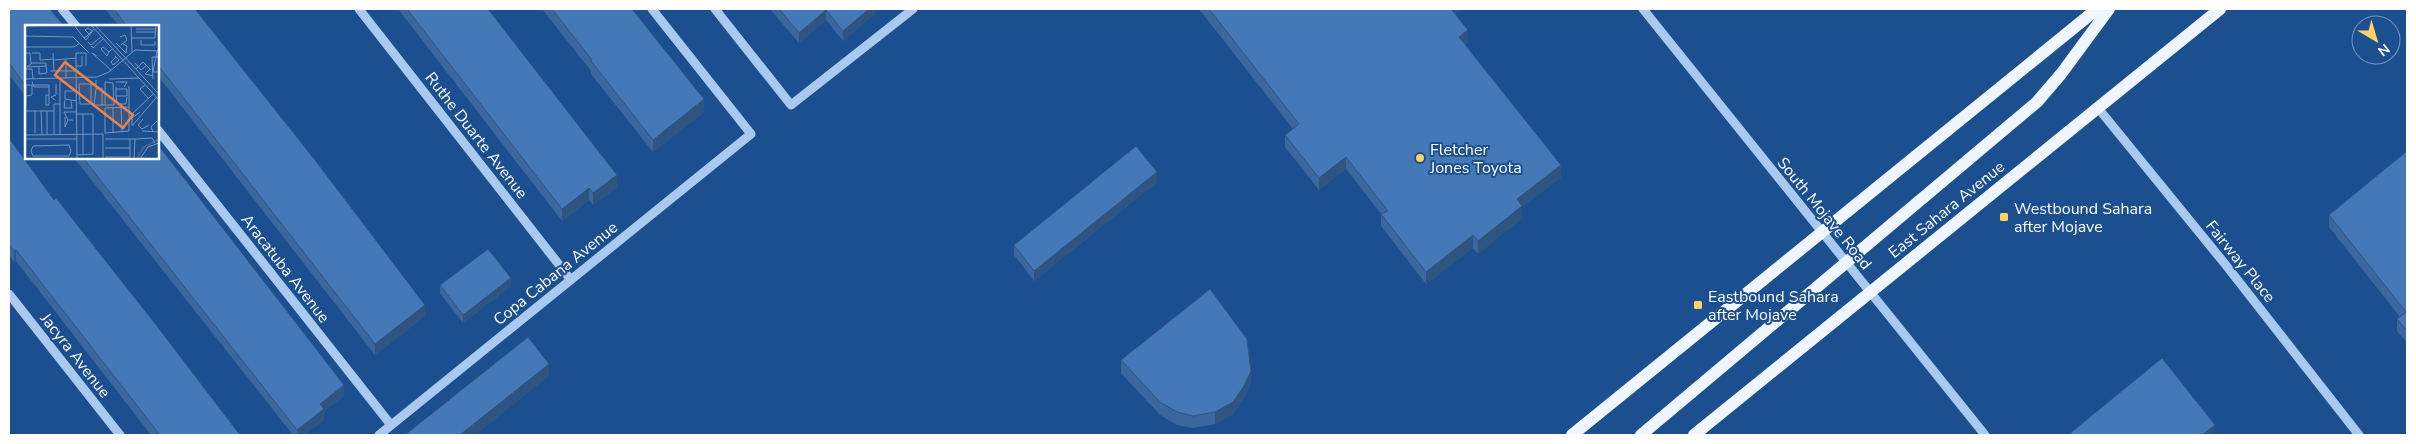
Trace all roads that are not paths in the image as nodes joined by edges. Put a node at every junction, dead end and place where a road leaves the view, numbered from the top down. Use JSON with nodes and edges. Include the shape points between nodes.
{"nodes":[{"id":1,"x":62,"y":9,"type":"edge"},
{"id":2,"x":359,"y":9,"type":"edge"},
{"id":3,"x":652,"y":9,"type":"edge"},
{"id":4,"x":715,"y":9,"type":"edge"},
{"id":5,"x":913,"y":9,"type":"edge"},
{"id":6,"x":1643,"y":9,"type":"edge"},
{"id":7,"x":2097,"y":9,"type":"edge"},
{"id":8,"x":2109,"y":9,"type":"edge"},
{"id":9,"x":2220,"y":9,"type":"edge"},
{"id":10,"x":75,"y":25,"type":"edge"},
{"id":11,"x":2098,"y":108,"type":"junction"},
{"id":12,"x":159,"y":131,"type":"edge"},
{"id":13,"x":1820,"y":232,"type":"junction"},
{"id":14,"x":1846,"y":263,"type":"junction"},
{"id":15,"x":572,"y":280,"type":"junction"},
{"id":16,"x":1869,"y":291,"type":"junction"},
{"id":17,"x":9,"y":294,"type":"edge"},
{"id":18,"x":391,"y":425,"type":"junction"},
{"id":19,"x":120,"y":435,"type":"edge"},
{"id":20,"x":379,"y":435,"type":"edge"},
{"id":21,"x":1572,"y":435,"type":"edge"},
{"id":22,"x":1641,"y":435,"type":"edge"},
{"id":23,"x":1694,"y":435,"type":"edge"},
{"id":24,"x":1985,"y":435,"type":"edge"},
{"id":25,"x":2359,"y":435,"type":"edge"}],
"edges":[{"from":1,"to":10,"type":"street"},
{"from":2,"to":15,"type":"street","name":"Ruthe Duarte Avenue"},
{"from":3,"to":15,"type":"street","name":"Copa Cabana Avenue","via":[[751,134]]},
{"from":4,"to":5,"type":"street","via":[[791,105]]},
{"from":6,"to":13,"type":"street","name":"South Mojave Road"},
{"from":7,"to":13,"type":"main road"},
{"from":8,"to":14,"type":"main road","via":[[2062,74],[2037,102]]},
{"from":9,"to":11,"type":"main road","name":"East Sahara Avenue"},
{"from":11,"to":16,"type":"main road","name":"East Sahara Avenue"},
{"from":11,"to":25,"type":"street","name":"Fairway Place"},
{"from":12,"to":18,"type":"street","name":"Aracatuba Avenue"},
{"from":13,"to":14,"type":"street","name":"South Mojave Road"},
{"from":13,"to":21,"type":"main road"},
{"from":14,"to":16,"type":"street","name":"South Mojave Road"},
{"from":14,"to":22,"type":"main road"},
{"from":15,"to":18,"type":"street","name":"Copa Cabana Avenue"},
{"from":16,"to":23,"type":"main road","name":"East Sahara Avenue"},
{"from":16,"to":24,"type":"street","name":"South Mojave Road"},
{"from":17,"to":19,"type":"street","name":"Jacyra Avenue"},
{"from":18,"to":20,"type":"street","name":"Copa Cabana Avenue"}]}
